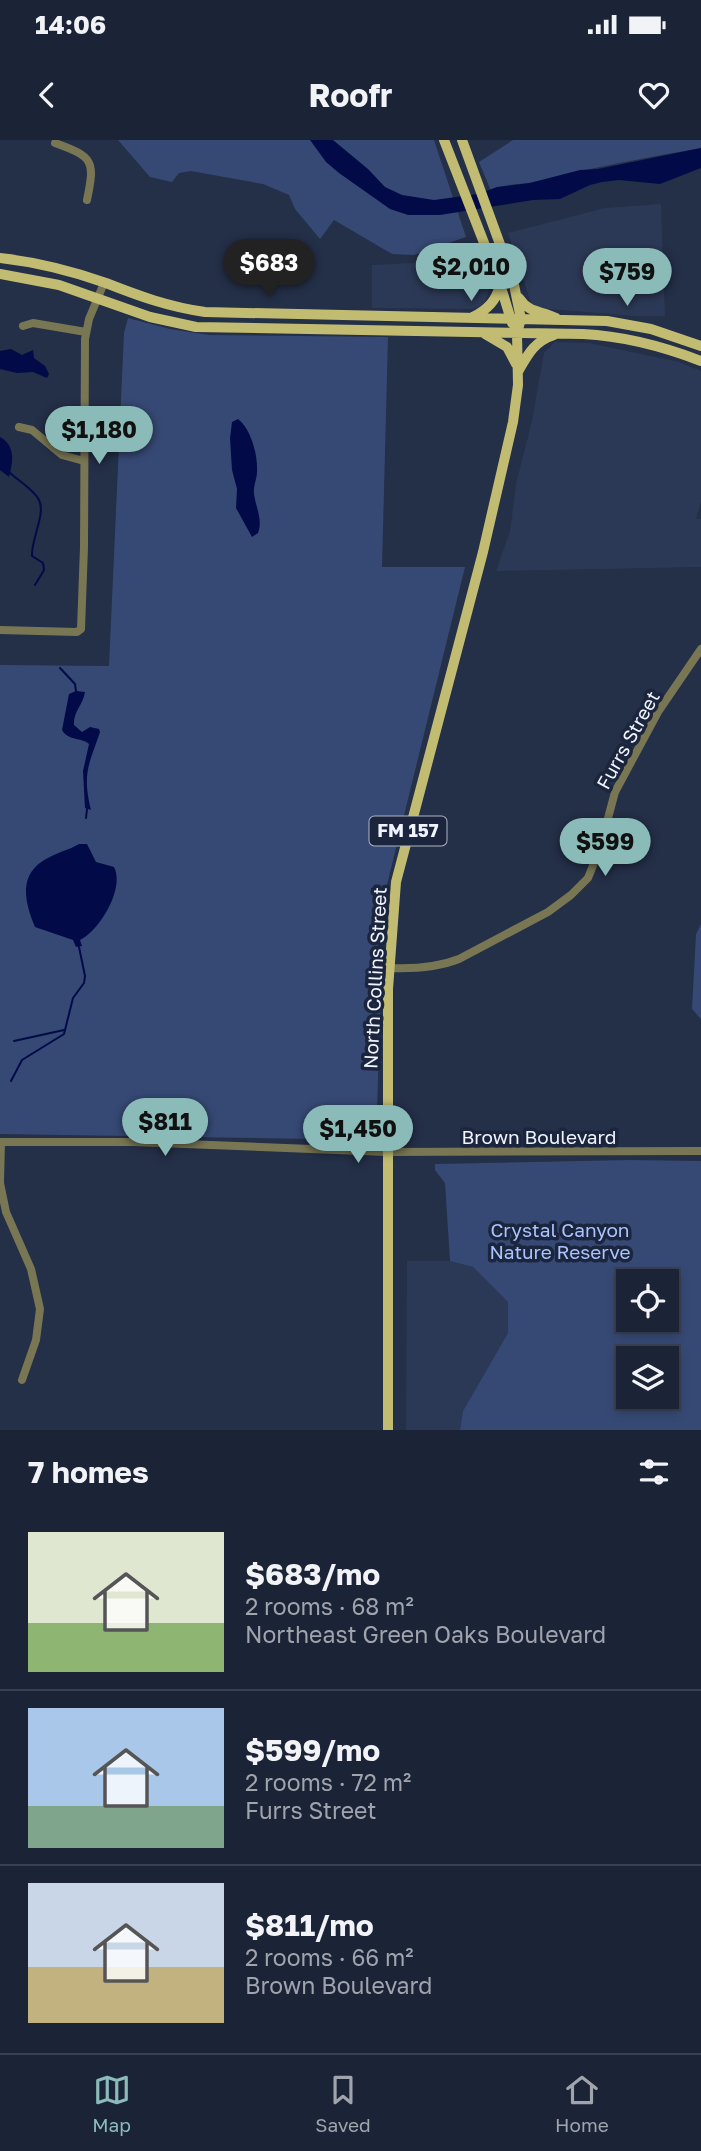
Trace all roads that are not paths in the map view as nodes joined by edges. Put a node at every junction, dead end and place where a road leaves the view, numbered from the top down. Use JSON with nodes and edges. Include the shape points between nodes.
{"nodes":[{"id":1,"x":444,"y":140,"type":"edge"},
{"id":2,"x":461,"y":140,"type":"edge"},
{"id":3,"x":55,"y":143,"type":"dead end"},
{"id":4,"x":87,"y":200,"type":"dead end"},
{"id":5,"x":0,"y":258,"type":"edge"},
{"id":6,"x":0,"y":274,"type":"edge"},
{"id":7,"x":104,"y":283,"type":"junction"},
{"id":8,"x":500,"y":284,"type":"junction"},
{"id":9,"x":516,"y":294,"type":"junction"},
{"id":10,"x":98,"y":298,"type":"junction"},
{"id":11,"x":392,"y":316,"type":"junction"},
{"id":12,"x":471,"y":318,"type":"junction"},
{"id":13,"x":509,"y":319,"type":"junction"},
{"id":14,"x":521,"y":319,"type":"junction"},
{"id":15,"x":560,"y":320,"type":"junction"},
{"id":16,"x":23,"y":326,"type":"dead end"},
{"id":17,"x":392,"y":331,"type":"junction"},
{"id":18,"x":86,"y":332,"type":"junction"},
{"id":19,"x":482,"y":332,"type":"junction"},
{"id":20,"x":517,"y":332,"type":"junction"},
{"id":21,"x":662,"y":332,"type":"junction"},
{"id":22,"x":558,"y":333,"type":"junction"},
{"id":23,"x":657,"y":346,"type":"junction"},
{"id":24,"x":701,"y":346,"type":"edge"},
{"id":25,"x":701,"y":361,"type":"edge"},
{"id":26,"x":519,"y":371,"type":"junction"},
{"id":27,"x":19,"y":427,"type":"dead end"},
{"id":28,"x":84,"y":461,"type":"junction"},
{"id":29,"x":0,"y":630,"type":"edge"},
{"id":30,"x":701,"y":649,"type":"edge"},
{"id":31,"x":389,"y":968,"type":"junction"},
{"id":32,"x":0,"y":1142,"type":"edge"},
{"id":33,"x":701,"y":1151,"type":"edge"},
{"id":34,"x":387,"y":1152,"type":"junction"},
{"id":35,"x":0,"y":1182,"type":"edge"},
{"id":36,"x":22,"y":1380,"type":"dead end"},
{"id":37,"x":388,"y":1430,"type":"edge"}],
"edges":[{"from":1,"to":8,"type":"main road","name":"North Collins Street","number":"FM 157"},
{"from":2,"to":9,"type":"main road","name":"North Collins Street","number":"FM 157"},
{"from":3,"to":4,"type":"street","via":[[89,161],[92,174]]},
{"from":5,"to":7,"type":"main road"},
{"from":6,"to":10,"type":"main road","via":[[60,285]]},
{"from":7,"to":10,"type":"street"},
{"from":7,"to":11,"type":"main road","via":[[160,303],[205,312]]},
{"from":8,"to":12,"type":"main road","via":[[486,310]]},
{"from":8,"to":13,"type":"main road","name":"North Collins Street","number":"FM 157"},
{"from":9,"to":14,"type":"main road","name":"North Collins Street","number":"FM 157"},
{"from":9,"to":15,"type":"main road","via":[[532,311]]},
{"from":10,"to":17,"type":"main road","via":[[196,327]]},
{"from":10,"to":18,"type":"street"},
{"from":11,"to":12,"type":"main road"},
{"from":11,"to":17,"type":"main road"},
{"from":12,"to":13,"type":"main road"},
{"from":13,"to":14,"type":"main road"},
{"from":13,"to":20,"type":"main road","name":"North Collins Street","number":"FM 157"},
{"from":14,"to":15,"type":"main road"},
{"from":14,"to":20,"type":"main road","name":"North Collins Street","number":"FM 157"},
{"from":15,"to":21,"type":"main road","via":[[607,321]]},
{"from":16,"to":18,"type":"street","via":[[33,323]]},
{"from":17,"to":19,"type":"main road"},
{"from":18,"to":28,"type":"street"},
{"from":19,"to":20,"type":"main road"},
{"from":19,"to":26,"type":"main road","via":[[507,347]]},
{"from":20,"to":22,"type":"main road"},
{"from":20,"to":26,"type":"main road","name":"North Collins Street","number":"FM 157"},
{"from":21,"to":23,"type":"main road"},
{"from":21,"to":24,"type":"main road"},
{"from":22,"to":23,"type":"main road","via":[[617,337]]},
{"from":22,"to":26,"type":"main road","via":[[534,346]]},
{"from":23,"to":25,"type":"main road"},
{"from":26,"to":31,"type":"main road","name":"North Collins Street","number":"FM 157","via":[[515,412],[483,552],[396,882]]},
{"from":27,"to":28,"type":"street","via":[[32,430],[62,455]]},
{"from":28,"to":29,"type":"street","via":[[81,629]]},
{"from":30,"to":31,"type":"street","name":"Furrs Street","via":[[658,712],[615,792],[592,871],[578,889],[548,912],[452,962]]},
{"from":31,"to":34,"type":"main road","name":"North Collins Street","number":"FM 157"},
{"from":32,"to":34,"type":"street","name":"Brown Boulevard"},
{"from":32,"to":35,"type":"street"},
{"from":33,"to":34,"type":"street","name":"Brown Boulevard"},
{"from":34,"to":37,"type":"main road","name":"North Collins Street","number":"FM 157"},
{"from":35,"to":36,"type":"street","via":[[40,1309],[36,1340]]}]}
